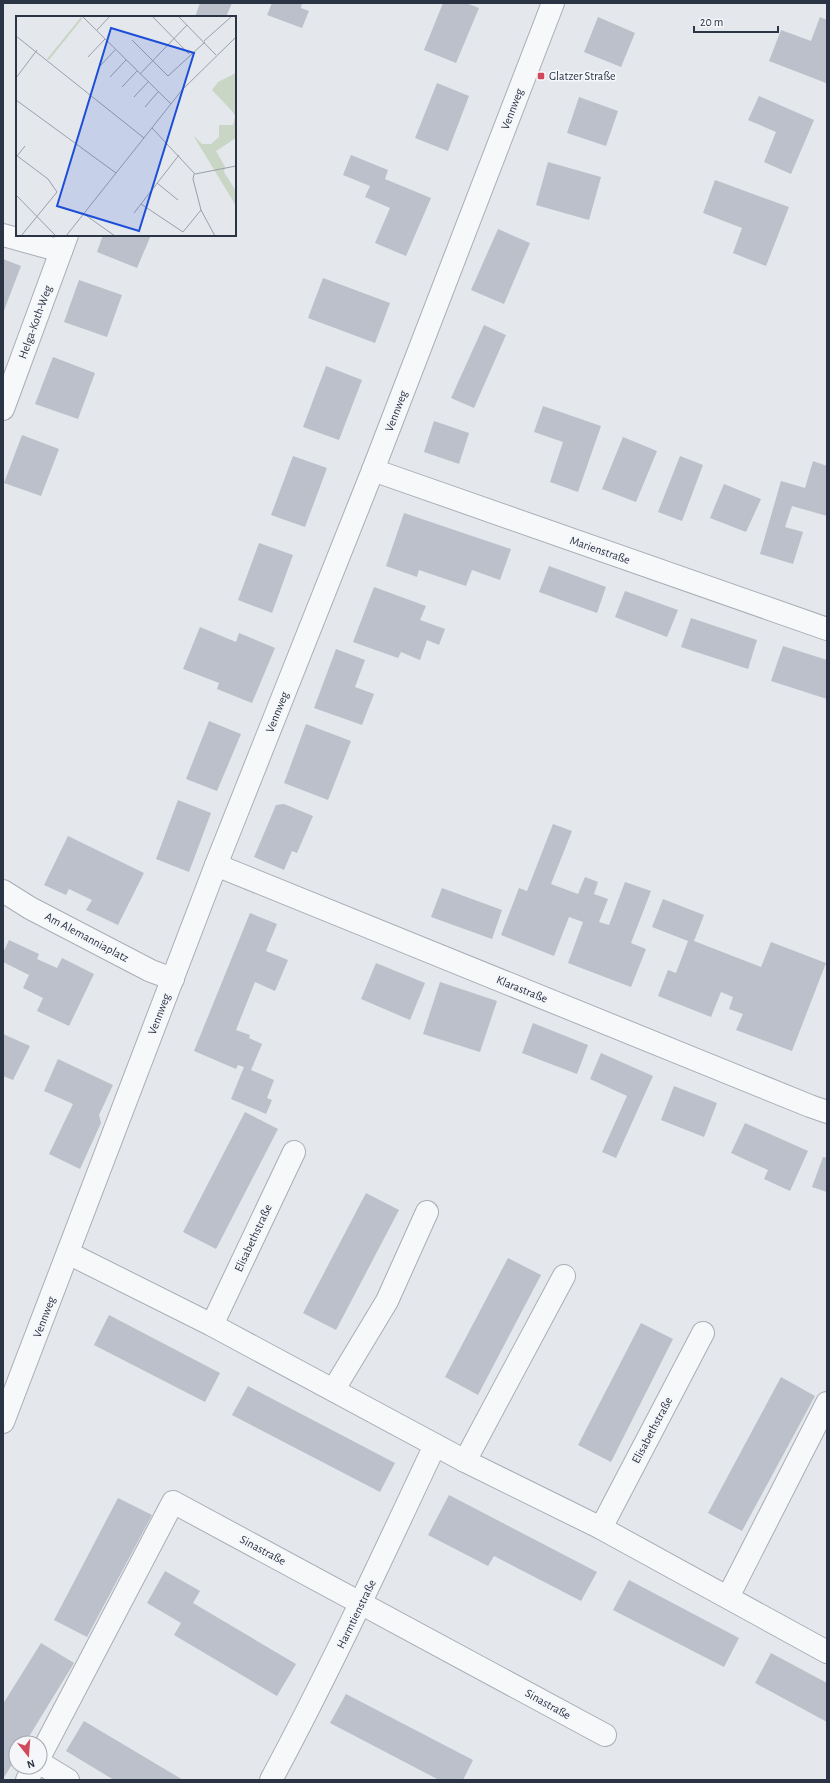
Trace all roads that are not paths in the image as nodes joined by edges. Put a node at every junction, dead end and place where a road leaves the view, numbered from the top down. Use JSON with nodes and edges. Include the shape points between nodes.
{"nodes":[{"id":1,"x":553,"y":3,"type":"edge"},
{"id":2,"x":3,"y":235,"type":"edge"},
{"id":3,"x":64,"y":243,"type":"edge"},
{"id":4,"x":3,"y":409,"type":"edge"},
{"id":5,"x":373,"y":470,"type":"junction"},
{"id":6,"x":827,"y":629,"type":"edge"},
{"id":7,"x":216,"y":865,"type":"junction"},
{"id":8,"x":3,"y":891,"type":"edge"},
{"id":9,"x":173,"y":979,"type":"junction"},
{"id":10,"x":827,"y":1112,"type":"edge"},
{"id":11,"x":294,"y":1152,"type":"dead end"},
{"id":12,"x":427,"y":1212,"type":"dead end"},
{"id":13,"x":68,"y":1253,"type":"junction"},
{"id":14,"x":564,"y":1276,"type":"dead end"},
{"id":15,"x":212,"y":1325,"type":"junction"},
{"id":16,"x":704,"y":1333,"type":"dead end"},
{"id":17,"x":334,"y":1389,"type":"junction"},
{"id":18,"x":827,"y":1403,"type":"edge"},
{"id":19,"x":3,"y":1422,"type":"edge"},
{"id":20,"x":435,"y":1445,"type":"junction"},
{"id":21,"x":465,"y":1461,"type":"junction"},
{"id":22,"x":601,"y":1528,"type":"junction"},
{"id":23,"x":728,"y":1598,"type":"junction"},
{"id":24,"x":362,"y":1603,"type":"junction"},
{"id":25,"x":827,"y":1652,"type":"edge"},
{"id":26,"x":605,"y":1735,"type":"dead end"},
{"id":27,"x":48,"y":1741,"type":"edge"},
{"id":28,"x":48,"y":1768,"type":"edge"},
{"id":29,"x":68,"y":1780,"type":"edge"},
{"id":30,"x":271,"y":1780,"type":"edge"}],
"edges":[{"from":1,"to":5,"type":"street","name":"Vennweg"},
{"from":2,"to":3,"type":"street"},
{"from":3,"to":4,"type":"street","name":"Helga-Koth-Weg"},
{"from":5,"to":6,"type":"street","name":"Marienstraße"},
{"from":5,"to":7,"type":"street","name":"Vennweg"},
{"from":7,"to":9,"type":"street","name":"Vennweg"},
{"from":7,"to":10,"type":"street","name":"Klarastraße"},
{"from":8,"to":9,"type":"street","name":"Am Alemanniaplatz","via":[[30,908],[151,971]]},
{"from":9,"to":13,"type":"street","name":"Vennweg"},
{"from":11,"to":15,"type":"street","name":"Elisabethstraße"},
{"from":12,"to":17,"type":"street","via":[[387,1301]]},
{"from":13,"to":15,"type":"street"},
{"from":13,"to":19,"type":"street","name":"Vennweg"},
{"from":14,"to":21,"type":"street"},
{"from":15,"to":17,"type":"street"},
{"from":16,"to":22,"type":"street","name":"Elisabethstraße"},
{"from":17,"to":20,"type":"street"},
{"from":18,"to":23,"type":"street"},
{"from":20,"to":21,"type":"street"},
{"from":20,"to":24,"type":"street","name":"Harmtienstraße"},
{"from":21,"to":22,"type":"street"},
{"from":22,"to":23,"type":"street"},
{"from":23,"to":25,"type":"street"},
{"from":24,"to":26,"type":"street","name":"Sinastraße"},
{"from":24,"to":27,"type":"street","name":"Sinastraße","via":[[173,1502]]},
{"from":24,"to":30,"type":"street","name":"Harmtienstraße"},
{"from":28,"to":29,"type":"street"}]}
